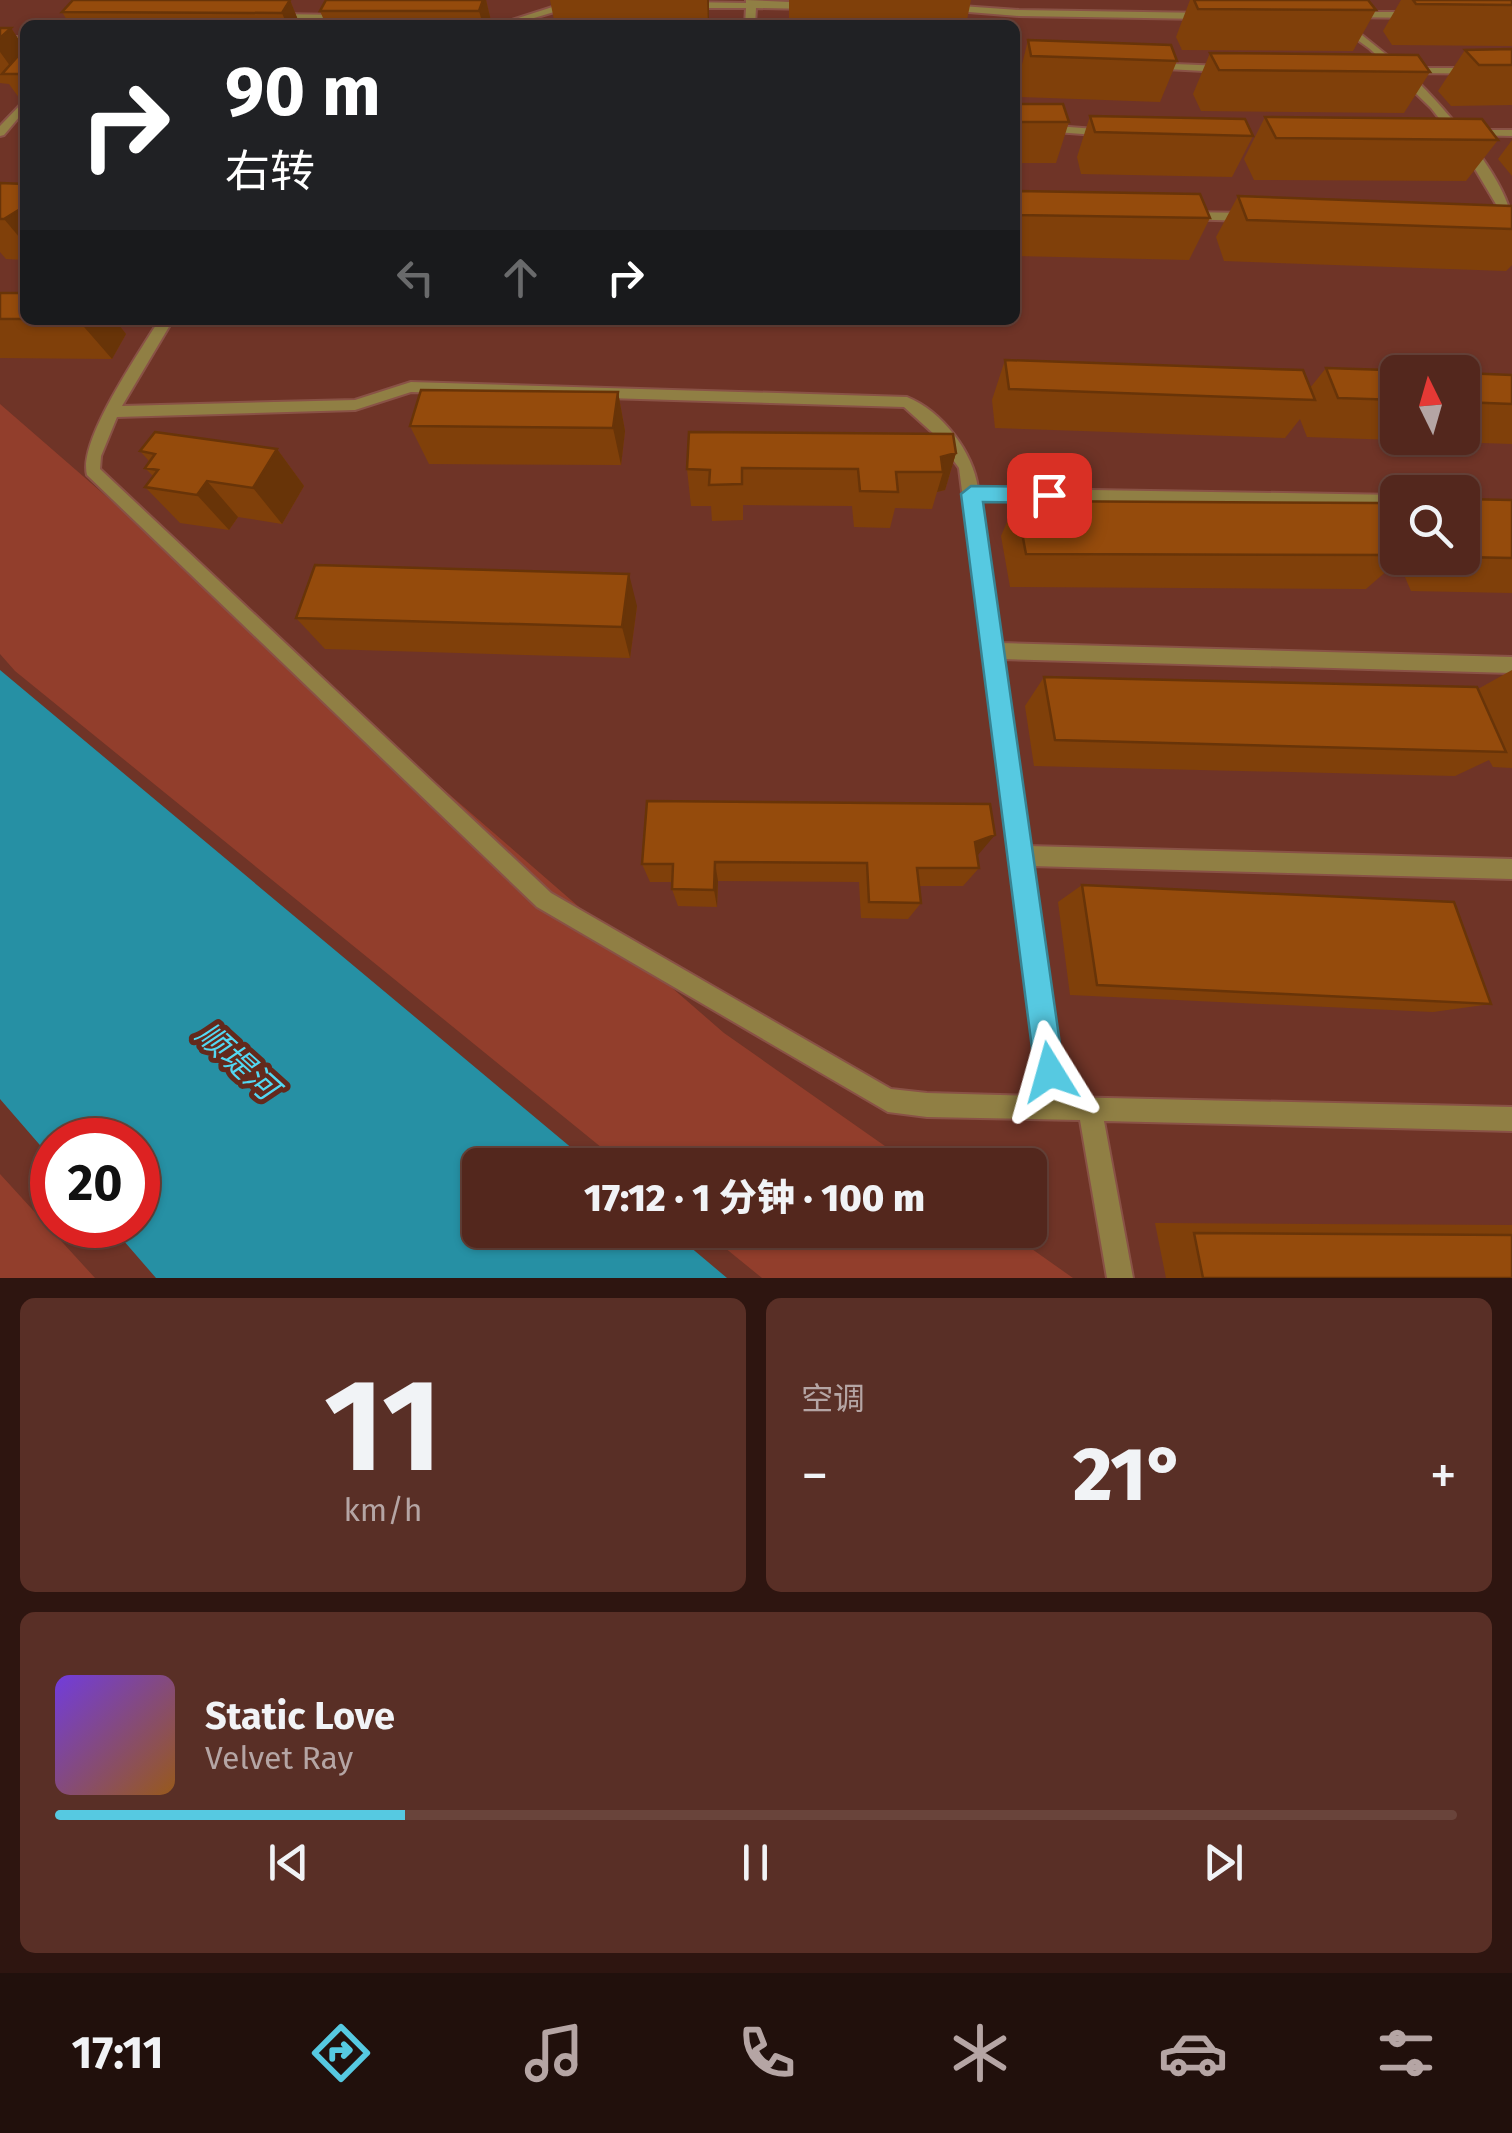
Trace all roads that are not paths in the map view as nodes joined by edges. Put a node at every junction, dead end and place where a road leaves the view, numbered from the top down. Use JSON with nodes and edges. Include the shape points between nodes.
{"nodes":[{"id":1,"x":1307,"y":0,"type":"edge"},
{"id":2,"x":751,"y":3,"type":"edge"},
{"id":3,"x":575,"y":4,"type":"dead end"},
{"id":4,"x":672,"y":4,"type":"dead end"},
{"id":5,"x":830,"y":6,"type":"dead end"},
{"id":6,"x":929,"y":7,"type":"dead end"},
{"id":7,"x":1421,"y":15,"type":"dead end"},
{"id":8,"x":1216,"y":16,"type":"dead end"},
{"id":9,"x":1332,"y":16,"type":"junction"},
{"id":10,"x":266,"y":17,"type":"edge"},
{"id":11,"x":341,"y":18,"type":"edge"},
{"id":12,"x":360,"y":18,"type":"dead end"},
{"id":13,"x":1315,"y":18,"type":"dead end"},
{"id":14,"x":520,"y":20,"type":"edge"},
{"id":15,"x":1130,"y":66,"type":"edge"},
{"id":16,"x":1246,"y":70,"type":"edge"},
{"id":17,"x":1512,"y":71,"type":"edge"},
{"id":18,"x":1399,"y":72,"type":"junction"},
{"id":19,"x":1382,"y":74,"type":"edge"},
{"id":20,"x":20,"y":110,"type":"edge"},
{"id":21,"x":1020,"y":126,"type":"edge"},
{"id":22,"x":0,"y":133,"type":"edge"},
{"id":23,"x":1118,"y":133,"type":"edge"},
{"id":24,"x":1512,"y":134,"type":"edge"},
{"id":25,"x":1460,"y":137,"type":"junction"},
{"id":26,"x":1444,"y":141,"type":"edge"},
{"id":27,"x":1174,"y":216,"type":"edge"},
{"id":28,"x":1274,"y":218,"type":"edge"},
{"id":29,"x":1492,"y":222,"type":"edge"},
{"id":30,"x":1512,"y":222,"type":"edge"},
{"id":31,"x":163,"y":325,"type":"edge"},
{"id":32,"x":114,"y":412,"type":"junction"},
{"id":33,"x":971,"y":494,"type":"junction"},
{"id":34,"x":1380,"y":501,"type":"edge"},
{"id":35,"x":993,"y":652,"type":"junction"},
{"id":36,"x":1512,"y":665,"type":"edge"},
{"id":37,"x":1020,"y":856,"type":"junction"},
{"id":38,"x":1512,"y":869,"type":"edge"},
{"id":39,"x":1054,"y":1108,"type":"junction"},
{"id":40,"x":1090,"y":1109,"type":"junction"},
{"id":41,"x":1512,"y":1119,"type":"edge"},
{"id":42,"x":1120,"y":1278,"type":"edge"}],
"edges":[{"from":1,"to":9,"type":"lane"},
{"from":2,"to":4,"type":"lane"},
{"from":2,"to":5,"type":"lane"},
{"from":3,"to":14,"type":"lane"},
{"from":6,"to":8,"type":"lane"},
{"from":7,"to":9,"type":"lane"},
{"from":9,"to":13,"type":"lane"},
{"from":9,"to":18,"type":"lane"},
{"from":10,"to":11,"type":"lane"},
{"from":11,"to":12,"type":"lane"},
{"from":15,"to":16,"type":"lane"},
{"from":17,"to":18,"type":"lane"},
{"from":18,"to":19,"type":"lane"},
{"from":18,"to":25,"type":"lane"},
{"from":20,"to":22,"type":"lane"},
{"from":21,"to":23,"type":"lane"},
{"from":24,"to":25,"type":"lane"},
{"from":25,"to":26,"type":"lane"},
{"from":25,"to":30,"type":"lane"},
{"from":27,"to":28,"type":"lane"},
{"from":29,"to":30,"type":"lane"},
{"from":31,"to":32,"type":"lane"},
{"from":32,"to":33,"type":"lane","via":[[356,405],[411,387],[907,402],[952,442],[968,467]]},
{"from":32,"to":39,"type":"lane","via":[[92,460],[102,484],[544,900],[888,1100]]},
{"from":33,"to":34,"type":"lane"},
{"from":33,"to":35,"type":"lane"},
{"from":35,"to":36,"type":"lane"},
{"from":35,"to":37,"type":"lane"},
{"from":37,"to":38,"type":"lane"},
{"from":37,"to":39,"type":"lane"},
{"from":39,"to":40,"type":"lane"},
{"from":40,"to":41,"type":"lane"},
{"from":40,"to":42,"type":"lane"}]}
